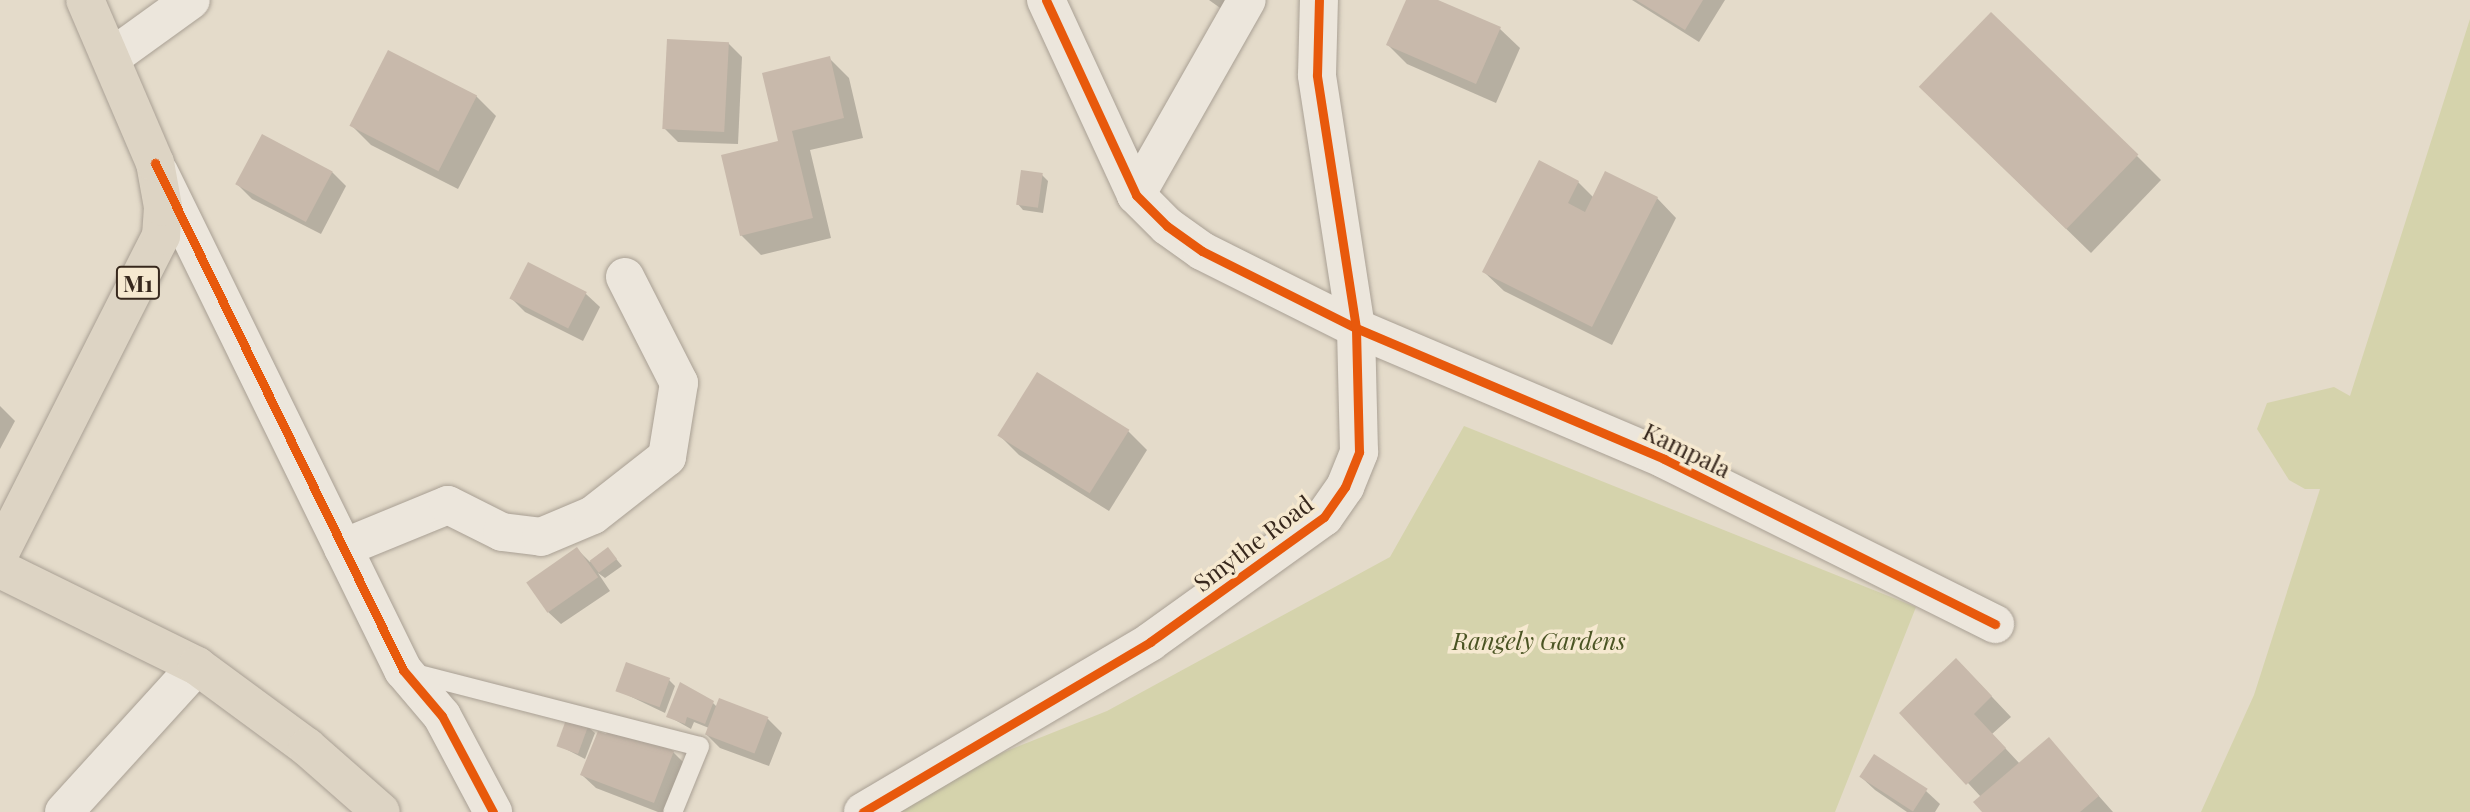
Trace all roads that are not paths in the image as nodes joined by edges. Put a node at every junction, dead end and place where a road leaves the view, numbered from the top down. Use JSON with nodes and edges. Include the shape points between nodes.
{"nodes":[{"id":1,"x":85,"y":0,"type":"edge"},
{"id":2,"x":191,"y":0,"type":"edge"},
{"id":3,"x":1046,"y":0,"type":"edge"},
{"id":4,"x":1247,"y":0,"type":"edge"},
{"id":5,"x":1320,"y":0,"type":"edge"},
{"id":6,"x":112,"y":57,"type":"junction"},
{"id":7,"x":155,"y":163,"type":"junction"},
{"id":8,"x":1136,"y":195,"type":"junction"},
{"id":9,"x":625,"y":277,"type":"dead end"},
{"id":10,"x":1356,"y":328,"type":"junction"},
{"id":11,"x":343,"y":548,"type":"junction"},
{"id":12,"x":0,"y":553,"type":"edge"},
{"id":13,"x":0,"y":569,"type":"edge"},
{"id":14,"x":1995,"y":624,"type":"dead end"},
{"id":15,"x":197,"y":666,"type":"junction"},
{"id":16,"x":403,"y":670,"type":"junction"},
{"id":17,"x":64,"y":812,"type":"edge"},
{"id":18,"x":381,"y":812,"type":"edge"},
{"id":19,"x":493,"y":812,"type":"edge"},
{"id":20,"x":672,"y":812,"type":"edge"},
{"id":21,"x":863,"y":812,"type":"edge"}],
"edges":[{"from":1,"to":6,"type":"highway","number":"M1"},
{"from":2,"to":6,"type":"street"},
{"from":3,"to":8,"type":"street"},
{"from":4,"to":8,"type":"street"},
{"from":5,"to":10,"type":"street","name":"Smythe Road","via":[[1317,75]]},
{"from":6,"to":7,"type":"highway","number":"M1"},
{"from":7,"to":11,"type":"street"},
{"from":7,"to":12,"type":"highway","number":"M1","via":[[163,207],[161,236]]},
{"from":8,"to":10,"type":"street","name":"Kampala","via":[[1202,251]]},
{"from":9,"to":11,"type":"street","via":[[679,383],[667,457],[593,515],[541,537],[502,532],[447,505]]},
{"from":10,"to":14,"type":"street","name":"Kampala","via":[[1664,459]]},
{"from":10,"to":21,"type":"street","name":"Smythe Road","via":[[1359,452],[1345,487],[1324,517],[1150,642]]},
{"from":11,"to":16,"type":"street"},
{"from":13,"to":15,"type":"highway"},
{"from":15,"to":17,"type":"street"},
{"from":15,"to":18,"type":"highway","via":[[307,747]]},
{"from":16,"to":19,"type":"street","via":[[442,716]]},
{"from":16,"to":20,"type":"lane","via":[[699,746]]}]}
